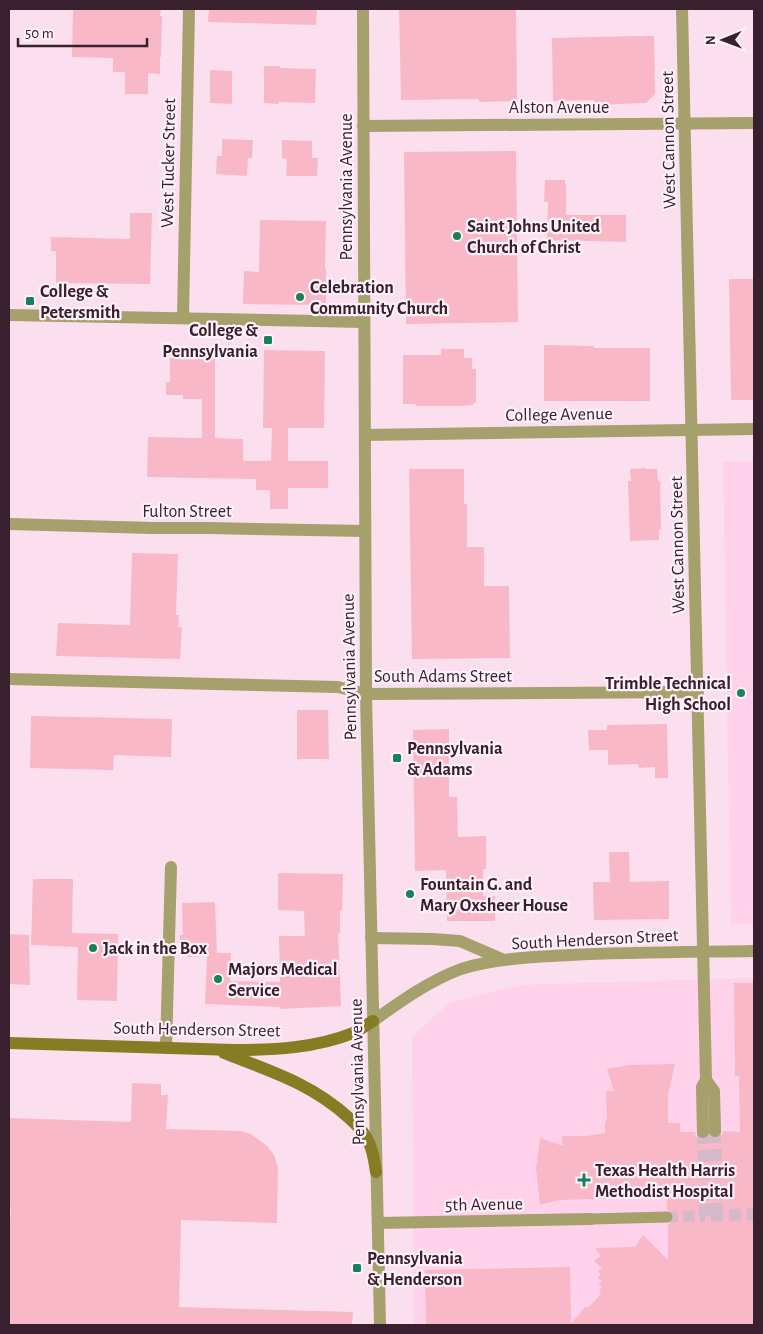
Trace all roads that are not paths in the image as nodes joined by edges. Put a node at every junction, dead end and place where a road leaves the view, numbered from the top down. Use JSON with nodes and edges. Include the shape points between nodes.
{"nodes":[{"id":1,"x":189,"y":9,"type":"edge"},
{"id":2,"x":363,"y":9,"type":"edge"},
{"id":3,"x":682,"y":9,"type":"edge"},
{"id":4,"x":754,"y":123,"type":"edge"},
{"id":5,"x":685,"y":124,"type":"junction"},
{"id":6,"x":363,"y":126,"type":"junction"},
{"id":7,"x":9,"y":315,"type":"edge"},
{"id":8,"x":183,"y":318,"type":"junction"},
{"id":9,"x":364,"y":322,"type":"junction"},
{"id":10,"x":754,"y":429,"type":"edge"},
{"id":11,"x":692,"y":430,"type":"junction"},
{"id":12,"x":365,"y":435,"type":"junction"},
{"id":13,"x":9,"y":524,"type":"edge"},
{"id":14,"x":365,"y":531,"type":"junction"},
{"id":15,"x":9,"y":679,"type":"edge"},
{"id":16,"x":698,"y":692,"type":"junction"},
{"id":17,"x":366,"y":694,"type":"junction"},
{"id":18,"x":171,"y":867,"type":"dead end"},
{"id":19,"x":372,"y":938,"type":"junction"},
{"id":20,"x":754,"y":950,"type":"edge"},
{"id":21,"x":704,"y":952,"type":"junction"},
{"id":22,"x":504,"y":960,"type":"junction"},
{"id":23,"x":373,"y":1021,"type":"junction"},
{"id":24,"x":9,"y":1044,"type":"edge"},
{"id":25,"x":166,"y":1048,"type":"junction"},
{"id":26,"x":215,"y":1050,"type":"junction"},
{"id":27,"x":709,"y":1132,"type":"tunnel mouth"},
{"id":28,"x":376,"y":1172,"type":"junction"},
{"id":29,"x":668,"y":1217,"type":"tunnel mouth"},
{"id":30,"x":591,"y":1219,"type":"joint"},
{"id":31,"x":378,"y":1224,"type":"junction"},
{"id":32,"x":380,"y":1325,"type":"edge"}],
"edges":[{"from":1,"to":8,"type":"street","name":"West Tucker Street"},
{"from":2,"to":6,"type":"street","name":"Pennsylvania Avenue"},
{"from":3,"to":5,"type":"street","name":"West Cannon Street"},
{"from":4,"to":5,"type":"street","name":"Alston Avenue"},
{"from":5,"to":6,"type":"street","name":"Alston Avenue"},
{"from":5,"to":11,"type":"street","name":"West Cannon Street"},
{"from":6,"to":9,"type":"street","name":"Pennsylvania Avenue"},
{"from":7,"to":8,"type":"street"},
{"from":8,"to":9,"type":"street"},
{"from":9,"to":12,"type":"street","name":"Pennsylvania Avenue"},
{"from":10,"to":11,"type":"street","name":"College Avenue"},
{"from":11,"to":12,"type":"street","name":"College Avenue"},
{"from":11,"to":16,"type":"street","name":"West Cannon Street"},
{"from":12,"to":14,"type":"street","name":"Pennsylvania Avenue"},
{"from":13,"to":14,"type":"street","name":"Fulton Street"},
{"from":14,"to":17,"type":"street","name":"Pennsylvania Avenue"},
{"from":15,"to":17,"type":"street","name":"South Adams Street","via":[[338,687]]},
{"from":16,"to":17,"type":"street","name":"South Adams Street"},
{"from":16,"to":21,"type":"street","name":"West Cannon Street"},
{"from":17,"to":19,"type":"street","name":"Pennsylvania Avenue"},
{"from":18,"to":25,"type":"street"},
{"from":19,"to":22,"type":"street","via":[[460,941]]},
{"from":19,"to":23,"type":"street","name":"Pennsylvania Avenue"},
{"from":20,"to":21,"type":"street","name":"South Henderson Street"},
{"from":21,"to":22,"type":"street","name":"South Henderson Street"},
{"from":21,"to":27,"type":"street","name":"West Cannon Street","via":[[706,1080],[702,1087]]},
{"from":22,"to":23,"type":"street","name":"South Henderson Street","via":[[462,969],[439,978]]},
{"from":23,"to":26,"type":"main road","name":"South Henderson Street","via":[[354,1032],[319,1044],[272,1050]]},
{"from":23,"to":28,"type":"street","name":"Pennsylvania Avenue"},
{"from":24,"to":25,"type":"main road","name":"South Henderson Street"},
{"from":25,"to":26,"type":"main road","name":"South Henderson Street"},
{"from":26,"to":28,"type":"main road","via":[[289,1079],[338,1108],[365,1135]]},
{"from":28,"to":31,"type":"street","name":"Pennsylvania Avenue"},
{"from":29,"to":30,"type":"street"},
{"from":30,"to":31,"type":"street","name":"5th Avenue"},
{"from":31,"to":32,"type":"street","name":"Pennsylvania Avenue"}]}
